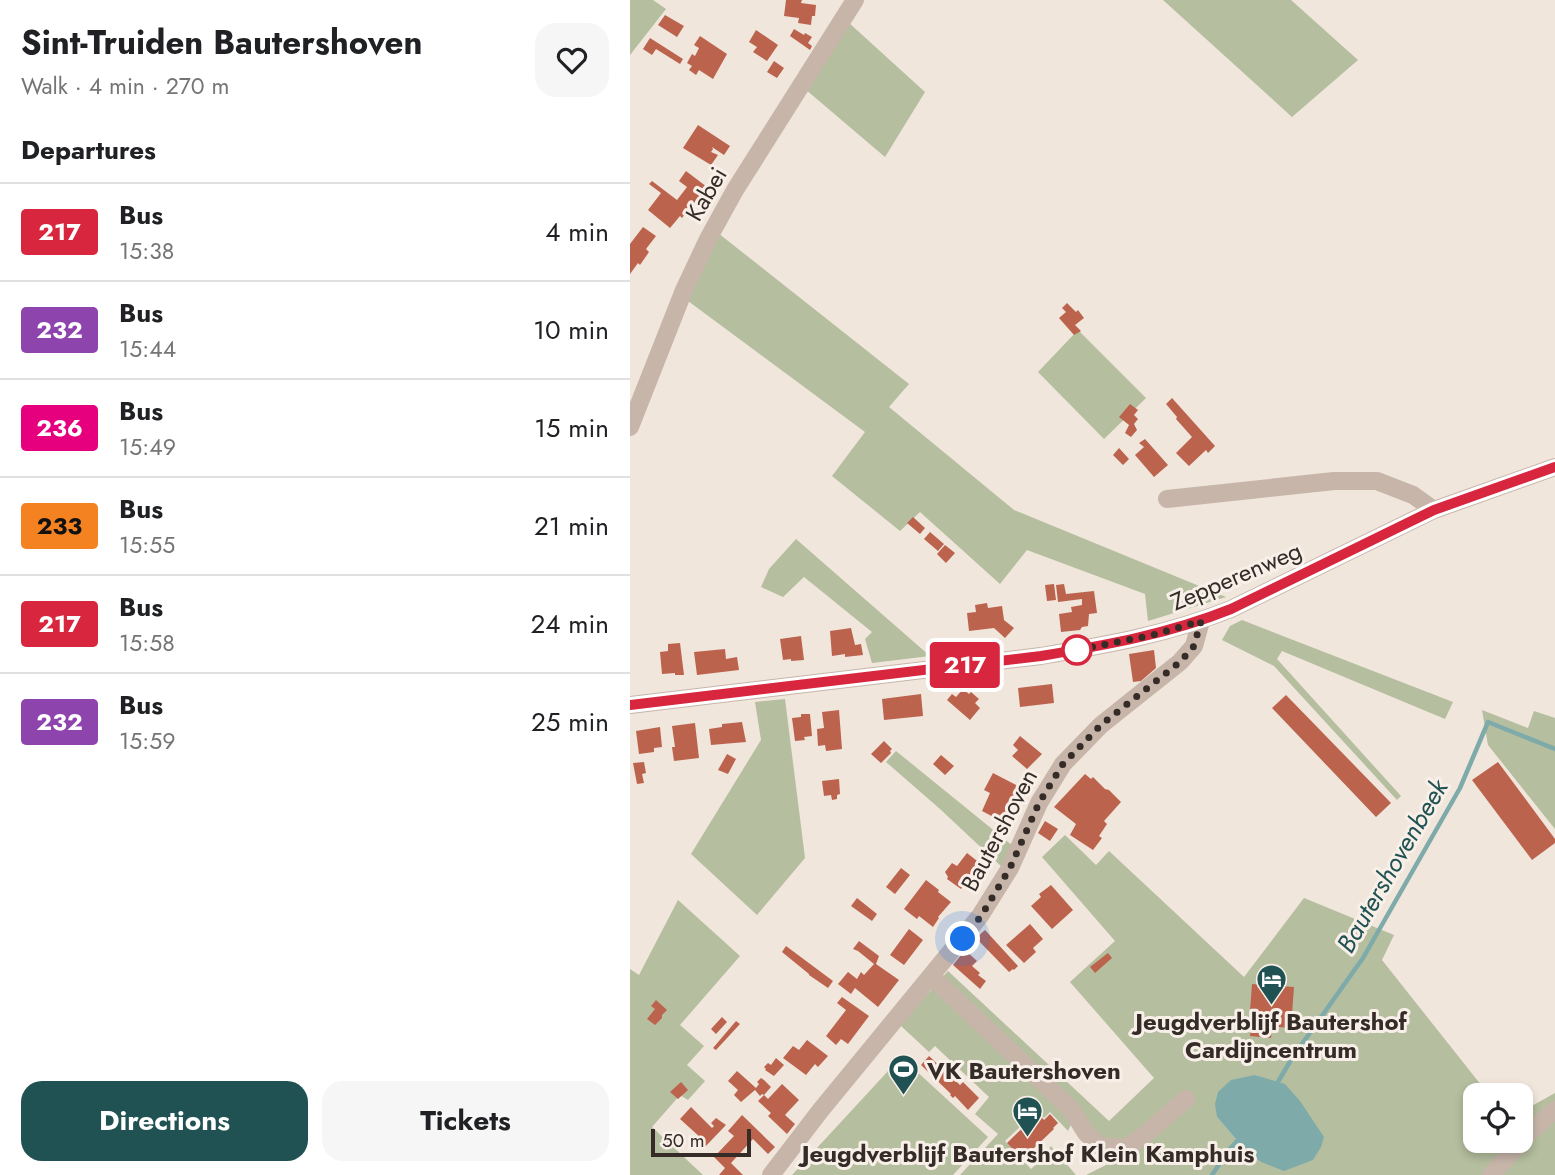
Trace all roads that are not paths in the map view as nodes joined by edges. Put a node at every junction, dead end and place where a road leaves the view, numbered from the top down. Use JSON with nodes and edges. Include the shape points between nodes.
{"nodes":[{"id":1,"x":855,"y":0,"type":"edge"},
{"id":2,"x":630,"y":427,"type":"edge"},
{"id":3,"x":1555,"y":467,"type":"edge"},
{"id":4,"x":1167,"y":499,"type":"dead end"},
{"id":5,"x":1434,"y":510,"type":"junction"},
{"id":6,"x":1201,"y":621,"type":"junction"},
{"id":7,"x":630,"y":705,"type":"edge"},
{"id":8,"x":931,"y":976,"type":"junction"},
{"id":9,"x":1186,"y":1099,"type":"dead end"},
{"id":10,"x":1555,"y":1110,"type":"edge"},
{"id":11,"x":771,"y":1175,"type":"edge"},
{"id":12,"x":1491,"y":1175,"type":"edge"}],
"edges":[{"from":1,"to":2,"type":"street","name":"Kabei","via":[[708,239]]},
{"from":3,"to":5,"type":"street","name":"Zepperenweg"},
{"from":4,"to":5,"type":"street","via":[[1334,481],[1377,481],[1413,495]]},
{"from":5,"to":6,"type":"street","name":"Zepperenweg"},
{"from":6,"to":7,"type":"street","name":"Zepperenweg","via":[[1041,656]]},
{"from":6,"to":8,"type":"street","name":"Bautershoven","via":[[1194,646],[1180,662],[1101,725],[1063,764],[993,898]]},
{"from":8,"to":9,"type":"street","via":[[1071,1109],[1100,1146],[1125,1148]]},
{"from":8,"to":11,"type":"street","name":"Bautershoven"},
{"from":10,"to":12,"type":"street"}]}
